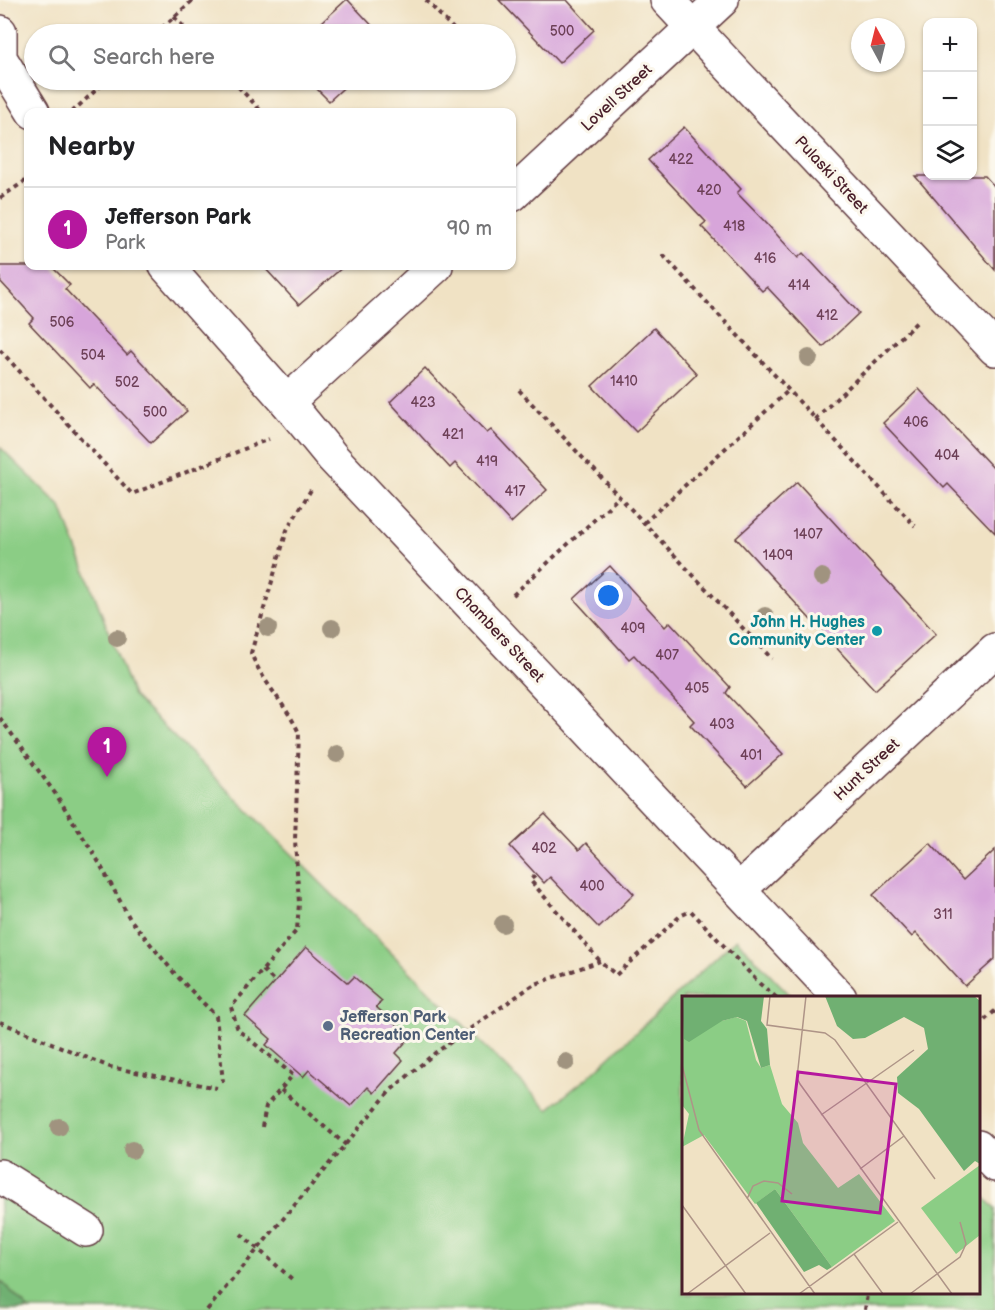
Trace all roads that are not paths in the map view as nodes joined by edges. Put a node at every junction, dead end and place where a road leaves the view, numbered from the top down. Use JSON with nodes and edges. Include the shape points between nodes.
{"nodes":[{"id":1,"x":667,"y":0,"type":"edge"},
{"id":2,"x":722,"y":0,"type":"edge"},
{"id":3,"x":692,"y":28,"type":"junction"},
{"id":4,"x":0,"y":32,"type":"edge"},
{"id":5,"x":31,"y":108,"type":"edge"},
{"id":6,"x":516,"y":191,"type":"edge"},
{"id":7,"x":170,"y":270,"type":"edge"},
{"id":8,"x":432,"y":270,"type":"edge"},
{"id":9,"x":995,"y":349,"type":"edge"},
{"id":10,"x":287,"y":402,"type":"junction"},
{"id":11,"x":995,"y":650,"type":"edge"},
{"id":12,"x":739,"y":890,"type":"junction"},
{"id":13,"x":838,"y":996,"type":"edge"},
{"id":14,"x":980,"y":1149,"type":"edge"},
{"id":15,"x":995,"y":1165,"type":"edge"},
{"id":16,"x":0,"y":1176,"type":"edge"},
{"id":17,"x":86,"y":1230,"type":"dead end"}],
"edges":[{"from":1,"to":3,"type":"street","name":"Pulaski Street"},
{"from":2,"to":3,"type":"street","name":"Lovell Street"},
{"from":3,"to":6,"type":"street","name":"Lovell Street"},
{"from":3,"to":9,"type":"street","name":"Pulaski Street"},
{"from":4,"to":5,"type":"street","via":[[0,58]]},
{"from":7,"to":10,"type":"street","name":"Chambers Street"},
{"from":8,"to":10,"type":"street"},
{"from":10,"to":12,"type":"street","name":"Chambers Street","via":[[333,458]]},
{"from":11,"to":12,"type":"street","name":"Hunt Street"},
{"from":12,"to":13,"type":"street","name":"Chambers Street"},
{"from":14,"to":15,"type":"street"},
{"from":16,"to":17,"type":"street"}]}
